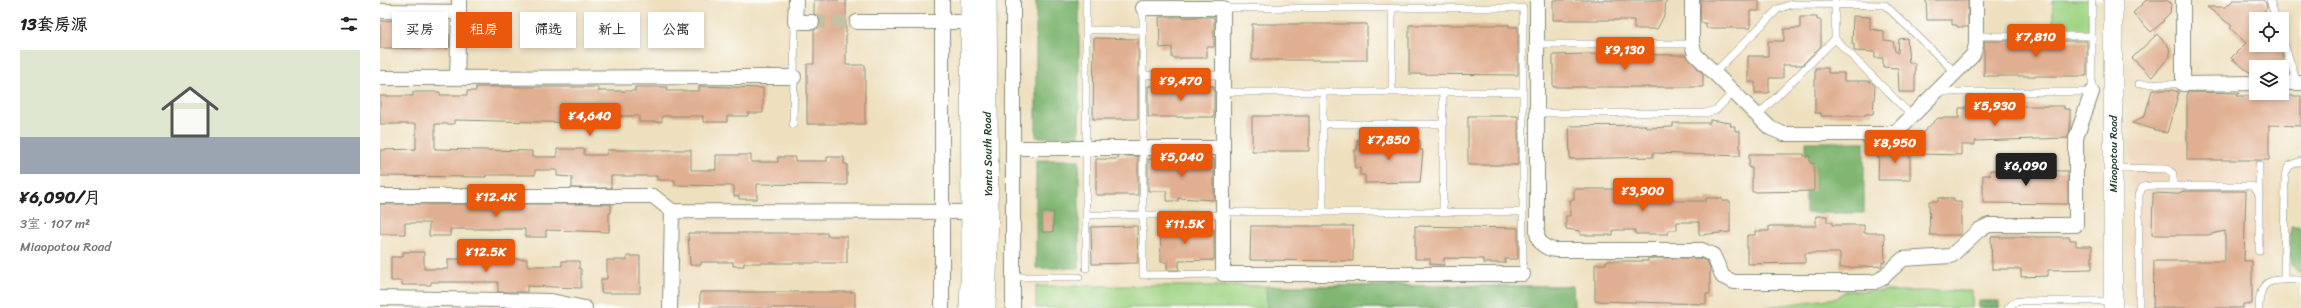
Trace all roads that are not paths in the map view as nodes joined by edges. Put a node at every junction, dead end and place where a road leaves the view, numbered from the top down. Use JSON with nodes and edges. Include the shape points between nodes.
{"nodes":[{"id":1,"x":796,"y":0,"type":"edge"},
{"id":2,"x":942,"y":0,"type":"edge"},
{"id":3,"x":970,"y":0,"type":"edge"},
{"id":4,"x":987,"y":0,"type":"edge"},
{"id":5,"x":1014,"y":0,"type":"edge"},
{"id":6,"x":1086,"y":0,"type":"edge"},
{"id":7,"x":1537,"y":0,"type":"edge"},
{"id":8,"x":1692,"y":0,"type":"edge"},
{"id":9,"x":1976,"y":0,"type":"edge"},
{"id":10,"x":2092,"y":0,"type":"edge"},
{"id":11,"x":2113,"y":0,"type":"edge"},
{"id":12,"x":2183,"y":0,"type":"edge"},
{"id":13,"x":2270,"y":0,"type":"edge"},
{"id":14,"x":1835,"y":2,"type":"edge"},
{"id":15,"x":1157,"y":4,"type":"edge"},
{"id":16,"x":1268,"y":4,"type":"edge"},
{"id":17,"x":459,"y":6,"type":"edge"},
{"id":18,"x":1143,"y":8,"type":"joint"},
{"id":19,"x":1224,"y":8,"type":"junction"},
{"id":20,"x":1392,"y":8,"type":"junction"},
{"id":21,"x":380,"y":11,"type":"edge"},
{"id":22,"x":2274,"y":12,"type":"edge"},
{"id":23,"x":795,"y":22,"type":"junction"},
{"id":24,"x":812,"y":22,"type":"tunnel mouth"},
{"id":25,"x":857,"y":22,"type":"tunnel mouth"},
{"id":26,"x":942,"y":22,"type":"junction"},
{"id":27,"x":970,"y":22,"type":"junction"},
{"id":28,"x":1086,"y":30,"type":"junction"},
{"id":29,"x":1143,"y":30,"type":"junction"},
{"id":30,"x":1976,"y":36,"type":"junction"},
{"id":31,"x":2092,"y":36,"type":"junction"},
{"id":32,"x":1835,"y":39,"type":"junction"},
{"id":33,"x":1537,"y":44,"type":"junction"},
{"id":34,"x":1692,"y":44,"type":"junction"},
{"id":35,"x":2288,"y":52,"type":"edge"},
{"id":36,"x":1714,"y":73,"type":"junction"},
{"id":37,"x":1956,"y":73,"type":"junction"},
{"id":38,"x":1143,"y":75,"type":"junction"},
{"id":39,"x":1224,"y":75,"type":"junction"},
{"id":40,"x":794,"y":77,"type":"junction"},
{"id":41,"x":380,"y":78,"type":"edge"},
{"id":42,"x":458,"y":78,"type":"junction"},
{"id":43,"x":2249,"y":83,"type":"edge"},
{"id":44,"x":2299,"y":83,"type":"edge"},
{"id":45,"x":2139,"y":84,"type":"dead end"},
{"id":46,"x":2183,"y":84,"type":"junction"},
{"id":47,"x":1224,"y":92,"type":"junction"},
{"id":48,"x":1323,"y":92,"type":"junction"},
{"id":49,"x":1392,"y":92,"type":"junction"},
{"id":50,"x":1443,"y":92,"type":"junction"},
{"id":51,"x":1524,"y":92,"type":"junction"},
{"id":52,"x":1734,"y":92,"type":"junction"},
{"id":53,"x":1936,"y":92,"type":"junction"},
{"id":54,"x":2092,"y":92,"type":"junction"},
{"id":55,"x":1537,"y":113,"type":"junction"},
{"id":56,"x":1758,"y":116,"type":"junction"},
{"id":57,"x":1912,"y":116,"type":"junction"},
{"id":58,"x":793,"y":124,"type":"dead end"},
{"id":59,"x":1323,"y":124,"type":"junction"},
{"id":60,"x":1443,"y":124,"type":"junction"},
{"id":61,"x":1014,"y":148,"type":"junction"},
{"id":62,"x":1086,"y":148,"type":"junction"},
{"id":63,"x":1143,"y":148,"type":"junction"},
{"id":64,"x":1224,"y":148,"type":"junction"},
{"id":65,"x":2301,"y":161,"type":"edge"},
{"id":66,"x":2259,"y":165,"type":"dead end"},
{"id":67,"x":2113,"y":168,"type":"junction"},
{"id":68,"x":2173,"y":185,"type":"junction"},
{"id":69,"x":380,"y":196,"type":"edge"},
{"id":70,"x":2259,"y":196,"type":"junction"},
{"id":71,"x":672,"y":211,"type":"junction"},
{"id":72,"x":942,"y":212,"type":"junction"},
{"id":73,"x":980,"y":212,"type":"junction"},
{"id":74,"x":1323,"y":212,"type":"junction"},
{"id":75,"x":1443,"y":212,"type":"junction"},
{"id":76,"x":1524,"y":212,"type":"junction"},
{"id":77,"x":1224,"y":214,"type":"junction"},
{"id":78,"x":1086,"y":215,"type":"junction"},
{"id":79,"x":1143,"y":215,"type":"junction"},
{"id":80,"x":2259,"y":251,"type":"dead end"},
{"id":81,"x":1086,"y":268,"type":"dead end"},
{"id":82,"x":1224,"y":274,"type":"junction"},
{"id":83,"x":1524,"y":274,"type":"joint"},
{"id":84,"x":1014,"y":277,"type":"junction"},
{"id":85,"x":1079,"y":277,"type":"dead end"},
{"id":86,"x":2284,"y":280,"type":"junction"},
{"id":87,"x":2301,"y":280,"type":"edge"},
{"id":88,"x":380,"y":298,"type":"edge"},
{"id":89,"x":2113,"y":304,"type":"edge"},
{"id":90,"x":585,"y":308,"type":"edge"},
{"id":91,"x":670,"y":308,"type":"edge"},
{"id":92,"x":942,"y":308,"type":"edge"},
{"id":93,"x":969,"y":308,"type":"edge"},
{"id":94,"x":986,"y":308,"type":"edge"},
{"id":95,"x":1014,"y":308,"type":"edge"},
{"id":96,"x":2008,"y":308,"type":"edge"},
{"id":97,"x":2139,"y":308,"type":"edge"},
{"id":98,"x":2259,"y":308,"type":"edge"}],
"edges":[{"from":1,"to":23,"type":"street"},
{"from":2,"to":26,"type":"street"},
{"from":3,"to":27,"type":"main road","name":"Yanta South Road"},
{"from":4,"to":73,"type":"main road","name":"Yanta South Road"},
{"from":5,"to":61,"type":"street"},
{"from":6,"to":28,"type":"lane"},
{"from":7,"to":33,"type":"street"},
{"from":8,"to":34,"type":"street"},
{"from":9,"to":30,"type":"street"},
{"from":10,"to":31,"type":"lane"},
{"from":11,"to":67,"type":"main road","name":"Miaopotou Road"},
{"from":12,"to":46,"type":"street"},
{"from":13,"to":22,"type":"lane"},
{"from":14,"to":32,"type":"lane"},
{"from":14,"to":36,"type":"lane","via":[[1781,7]]},
{"from":14,"to":37,"type":"lane","via":[[1878,4],[1888,7]]},
{"from":15,"to":18,"type":"street"},
{"from":15,"to":19,"type":"street"},
{"from":16,"to":19,"type":"lane"},
{"from":16,"to":20,"type":"lane"},
{"from":17,"to":21,"type":"street"},
{"from":17,"to":42,"type":"street"},
{"from":18,"to":29,"type":"lane"},
{"from":19,"to":39,"type":"street"},
{"from":20,"to":49,"type":"lane"},
{"from":20,"to":51,"type":"lane","via":[[1524,8]]},
{"from":23,"to":24,"type":"street"},
{"from":23,"to":40,"type":"lane"},
{"from":25,"to":26,"type":"street"},
{"from":26,"to":27,"type":"street"},
{"from":26,"to":72,"type":"street"},
{"from":27,"to":73,"type":"main road","name":"Yanta South Road"},
{"from":28,"to":29,"type":"lane"},
{"from":28,"to":62,"type":"lane"},
{"from":29,"to":38,"type":"lane"},
{"from":30,"to":31,"type":"lane"},
{"from":30,"to":37,"type":"street","via":[[1975,52]]},
{"from":31,"to":54,"type":"lane"},
{"from":32,"to":56,"type":"lane"},
{"from":32,"to":57,"type":"lane"},
{"from":33,"to":34,"type":"lane"},
{"from":33,"to":55,"type":"street"},
{"from":34,"to":36,"type":"street","via":[[1695,54]]},
{"from":35,"to":44,"type":"lane"},
{"from":36,"to":52,"type":"street"},
{"from":37,"to":53,"type":"street"},
{"from":38,"to":39,"type":"lane"},
{"from":38,"to":63,"type":"lane"},
{"from":39,"to":47,"type":"street"},
{"from":40,"to":42,"type":"street"},
{"from":40,"to":58,"type":"lane"},
{"from":41,"to":42,"type":"street"},
{"from":43,"to":46,"type":"street"},
{"from":45,"to":46,"type":"lane"},
{"from":47,"to":48,"type":"lane"},
{"from":47,"to":64,"type":"street"},
{"from":48,"to":49,"type":"lane"},
{"from":48,"to":59,"type":"lane"},
{"from":49,"to":50,"type":"lane"},
{"from":50,"to":51,"type":"lane"},
{"from":50,"to":60,"type":"lane"},
{"from":51,"to":76,"type":"lane"},
{"from":52,"to":55,"type":"lane","via":[[1716,110],[1705,113]]},
{"from":52,"to":56,"type":"street"},
{"from":53,"to":54,"type":"lane"},
{"from":53,"to":57,"type":"street"},
{"from":54,"to":55,"type":"street","via":[[2076,138],[2076,225],[1989,225],[1979,230],[1951,256],[1903,259],[1880,279],[1870,282],[1734,282],[1723,277],[1713,255],[1702,250],[1549,249],[1542,245],[1537,235]]},
{"from":56,"to":57,"type":"street","via":[[1773,131],[1784,134],[1890,134],[1897,131]]},
{"from":59,"to":60,"type":"lane"},
{"from":59,"to":74,"type":"lane"},
{"from":60,"to":75,"type":"lane"},
{"from":61,"to":62,"type":"street"},
{"from":61,"to":84,"type":"street"},
{"from":62,"to":63,"type":"street"},
{"from":62,"to":78,"type":"lane"},
{"from":63,"to":64,"type":"street"},
{"from":63,"to":79,"type":"lane"},
{"from":64,"to":77,"type":"street"},
{"from":65,"to":86,"type":"lane","via":[[2289,166],[2285,175]]},
{"from":66,"to":70,"type":"lane"},
{"from":67,"to":68,"type":"lane","via":[[2167,169],[2173,174]]},
{"from":67,"to":89,"type":"main road","name":"Miaopotou Road"},
{"from":68,"to":70,"type":"lane","via":[[2248,185],[2255,188]]},
{"from":68,"to":97,"type":"lane","via":[[2150,185],[2140,191]]},
{"from":69,"to":71,"type":"street","via":[[653,196]]},
{"from":70,"to":80,"type":"lane"},
{"from":71,"to":72,"type":"street"},
{"from":71,"to":91,"type":"street"},
{"from":72,"to":73,"type":"street"},
{"from":72,"to":92,"type":"street"},
{"from":73,"to":93,"type":"main road","name":"Yanta South Road"},
{"from":73,"to":94,"type":"main road","name":"Yanta South Road"},
{"from":74,"to":75,"type":"lane"},
{"from":74,"to":77,"type":"lane"},
{"from":75,"to":76,"type":"lane"},
{"from":76,"to":83,"type":"lane"},
{"from":77,"to":79,"type":"lane"},
{"from":77,"to":82,"type":"street"},
{"from":78,"to":79,"type":"lane"},
{"from":78,"to":81,"type":"lane"},
{"from":79,"to":82,"type":"lane","via":[[1143,275]]},
{"from":82,"to":83,"type":"street"},
{"from":84,"to":85,"type":"lane"},
{"from":84,"to":95,"type":"street"},
{"from":86,"to":87,"type":"lane"},
{"from":86,"to":98,"type":"lane","via":[[2273,280],[2264,285],[2259,294]]},
{"from":88,"to":90,"type":"street","via":[[551,301]]},
{"from":89,"to":96,"type":"lane","via":[[2021,301]]}]}
